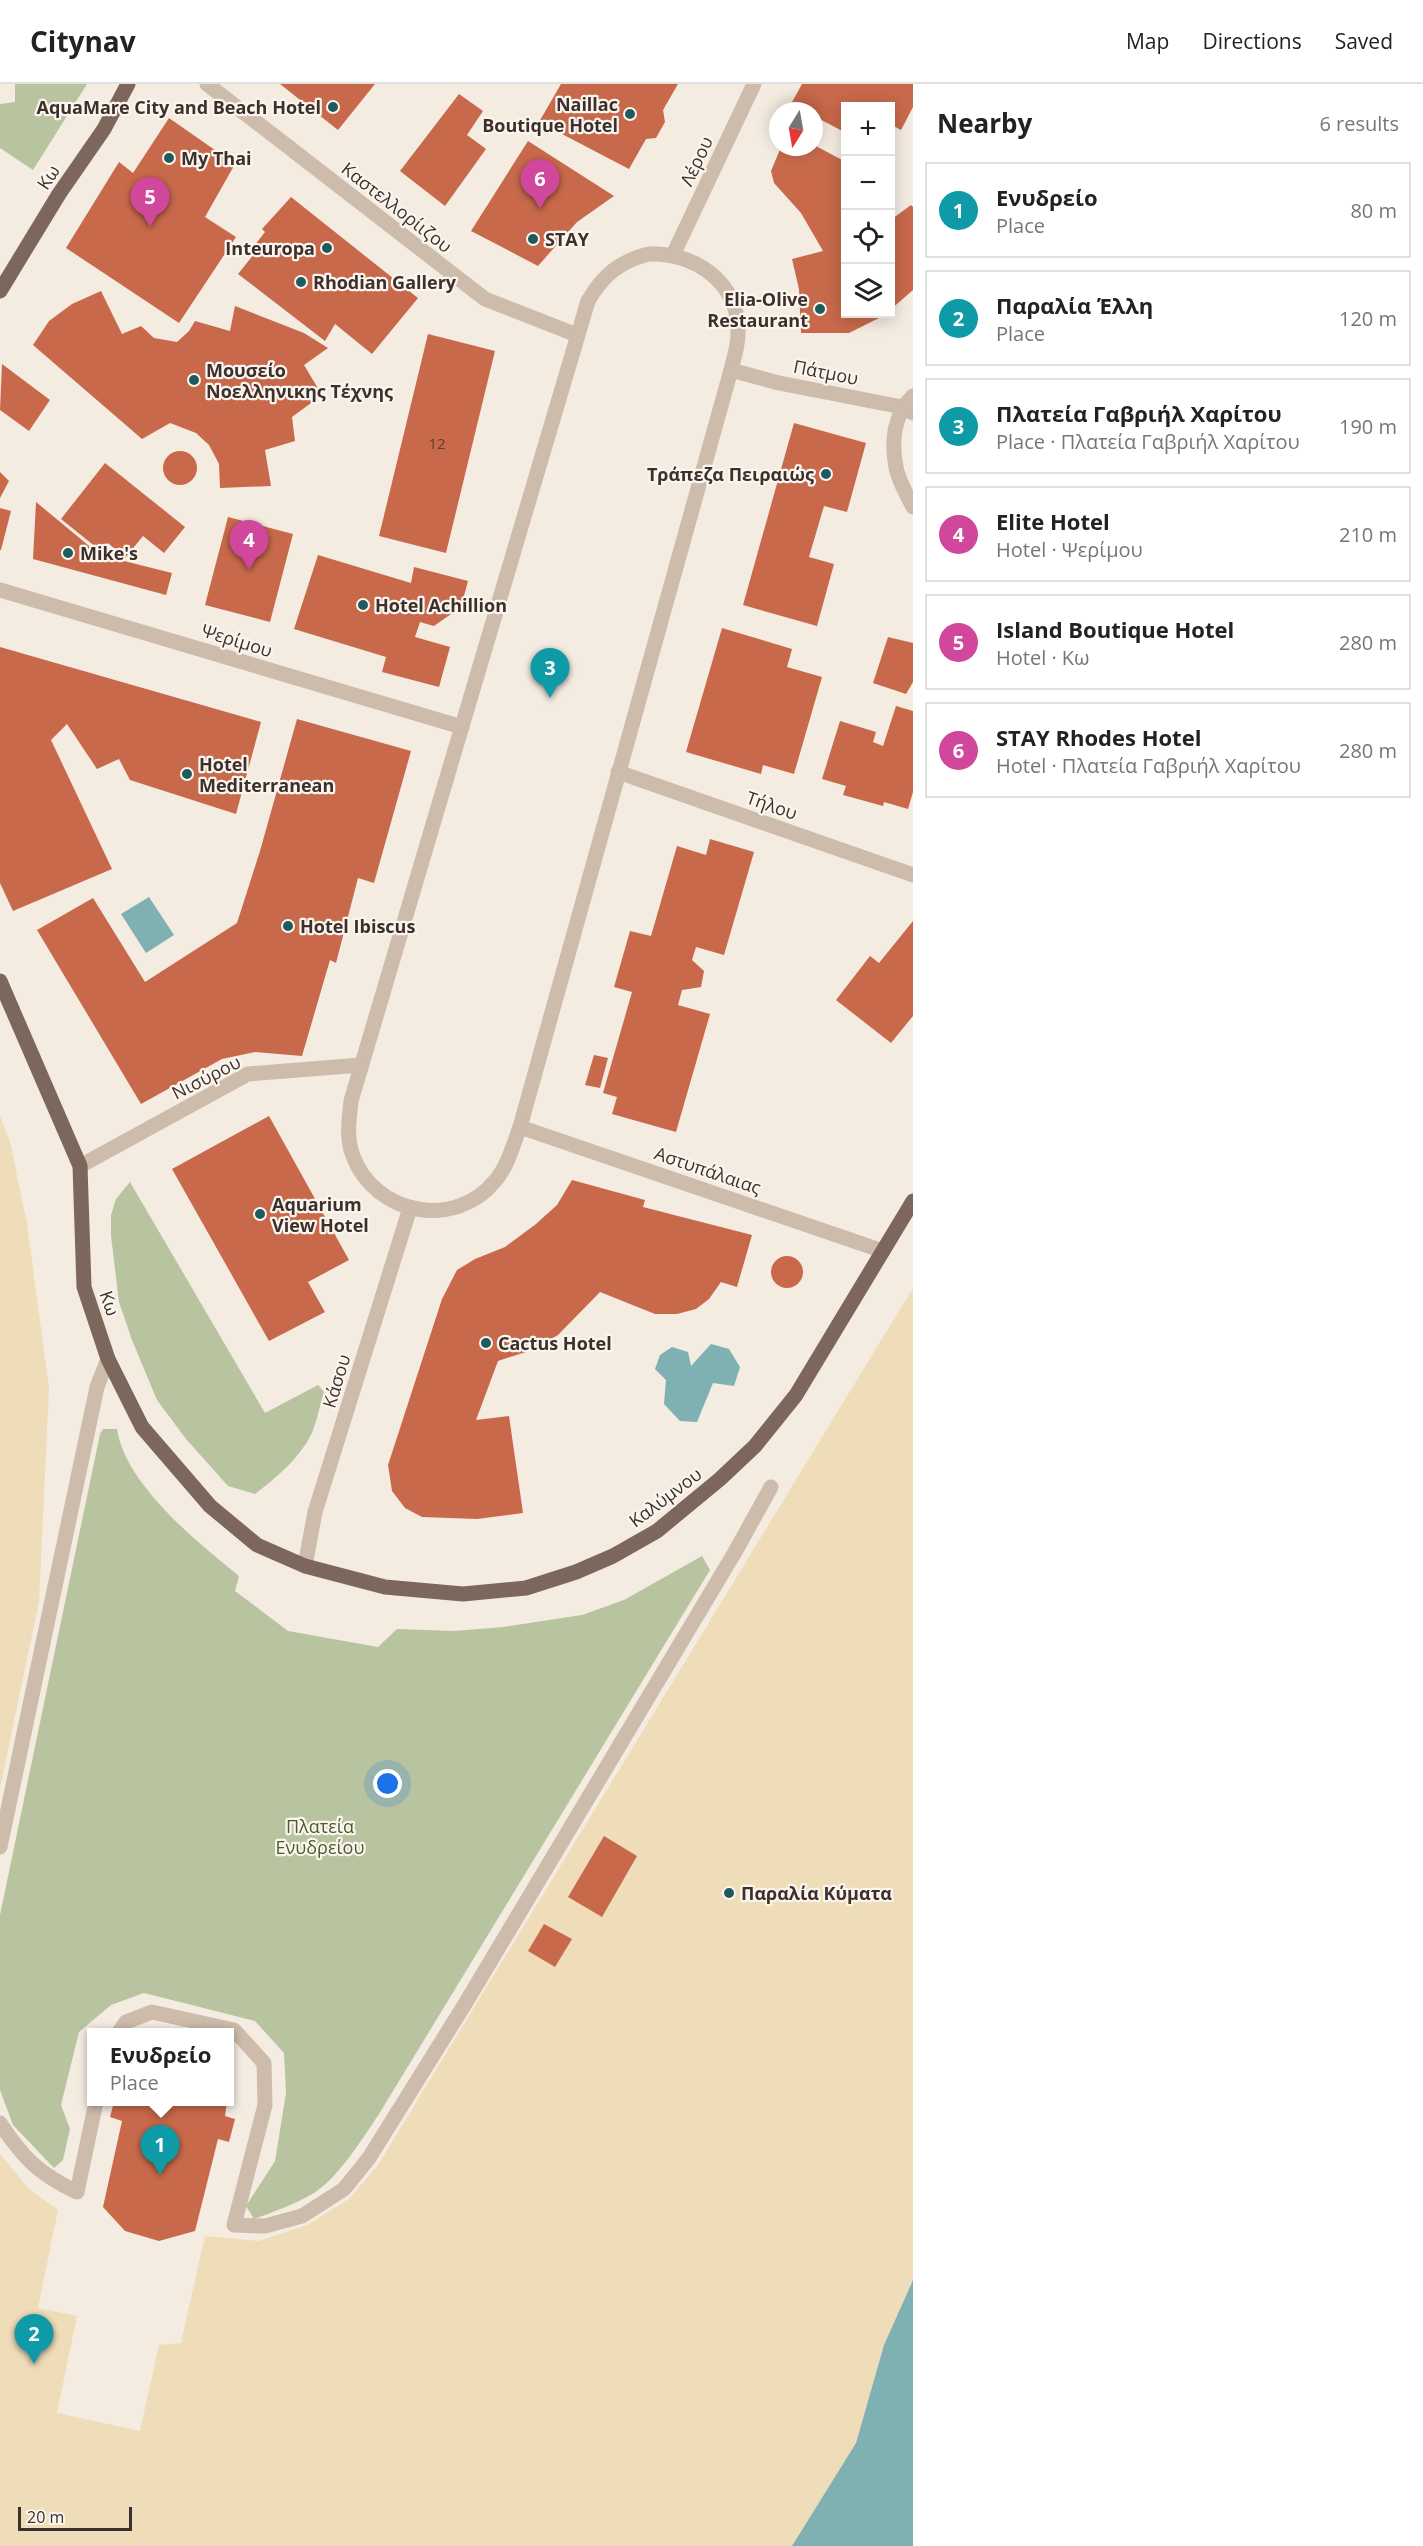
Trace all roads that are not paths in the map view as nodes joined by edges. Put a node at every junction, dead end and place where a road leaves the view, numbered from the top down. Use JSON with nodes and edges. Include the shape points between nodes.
{"nodes":[{"id":1,"x":128,"y":84,"type":"edge"},
{"id":2,"x":207,"y":84,"type":"edge"},
{"id":3,"x":754,"y":84,"type":"edge"},
{"id":4,"x":673,"y":255,"type":"junction"},
{"id":5,"x":0,"y":291,"type":"edge"},
{"id":6,"x":578,"y":335,"type":"junction"},
{"id":7,"x":731,"y":370,"type":"junction"},
{"id":8,"x":909,"y":405,"type":"edge"},
{"id":9,"x":913,"y":507,"type":"edge"},
{"id":10,"x":0,"y":590,"type":"edge"},
{"id":11,"x":462,"y":727,"type":"junction"},
{"id":12,"x":618,"y":772,"type":"junction"},
{"id":13,"x":913,"y":875,"type":"edge"},
{"id":14,"x":0,"y":981,"type":"edge"},
{"id":15,"x":361,"y":1065,"type":"junction"},
{"id":16,"x":520,"y":1127,"type":"junction"},
{"id":17,"x":80,"y":1166,"type":"junction"},
{"id":18,"x":913,"y":1202,"type":"edge"},
{"id":19,"x":410,"y":1208,"type":"junction"},
{"id":20,"x":883,"y":1251,"type":"junction"},
{"id":21,"x":108,"y":1359,"type":"junction"},
{"id":22,"x":771,"y":1487,"type":"dead end"},
{"id":23,"x":305,"y":1566,"type":"junction"},
{"id":24,"x":0,"y":1847,"type":"edge"},
{"id":25,"x":121,"y":2028,"type":"edge"},
{"id":26,"x":225,"y":2028,"type":"edge"},
{"id":27,"x":234,"y":2030,"type":"edge"},
{"id":28,"x":95,"y":2106,"type":"edge"},
{"id":29,"x":0,"y":2123,"type":"edge"}],
"edges":[{"from":1,"to":5,"type":"main road","name":"Κω","via":[[104,129]]},
{"from":2,"to":6,"type":"street","name":"Καστελλορίιζου","via":[[485,299]]},
{"from":3,"to":4,"type":"street","name":"Λέρου"},
{"from":4,"to":6,"type":"street","via":[[649,254],[614,268],[591,295]]},
{"from":4,"to":7,"type":"street","via":[[709,271],[731,300],[738,333]]},
{"from":6,"to":11,"type":"street"},
{"from":7,"to":8,"type":"street","name":"Πάτμου","via":[[779,383]]},
{"from":7,"to":12,"type":"street"},
{"from":8,"to":9,"type":"street","via":[[896,428],[896,469]]},
{"from":10,"to":11,"type":"street","name":"Ψερίμου"},
{"from":11,"to":15,"type":"street"},
{"from":12,"to":13,"type":"street","name":"Τήλου"},
{"from":12,"to":16,"type":"street"},
{"from":14,"to":17,"type":"main road","name":"Κω"},
{"from":15,"to":17,"type":"street","name":"Νισύρου","via":[[248,1074]]},
{"from":15,"to":19,"type":"street","via":[[348,1129],[353,1156],[376,1190]]},
{"from":16,"to":19,"type":"street","via":[[497,1180],[478,1196],[447,1210]]},
{"from":16,"to":20,"type":"street","name":"Αστυπάλαιας"},
{"from":17,"to":21,"type":"main road","name":"Κω","via":[[84,1287]]},
{"from":18,"to":20,"type":"main road","name":"Καλύμνου"},
{"from":19,"to":23,"type":"street","name":"Κάσου","via":[[315,1512]]},
{"from":20,"to":23,"type":"main road","name":"Καλύμνου","via":[[796,1395],[755,1446],[657,1531],[613,1556],[526,1588],[463,1594],[385,1587]]},
{"from":21,"to":23,"type":"main road","name":"Κω","via":[[142,1426],[210,1506],[257,1545]]},
{"from":21,"to":24,"type":"street","via":[[97,1387]]},
{"from":22,"to":27,"type":"street","via":[[465,2004],[369,2158],[344,2189],[302,2216],[265,2226],[234,2225],[265,2104],[264,2063]]},
{"from":25,"to":26,"type":"street","via":[[126,2022],[152,2012]]},
{"from":28,"to":29,"type":"street","via":[[77,2192],[53,2180],[19,2152]]}]}
